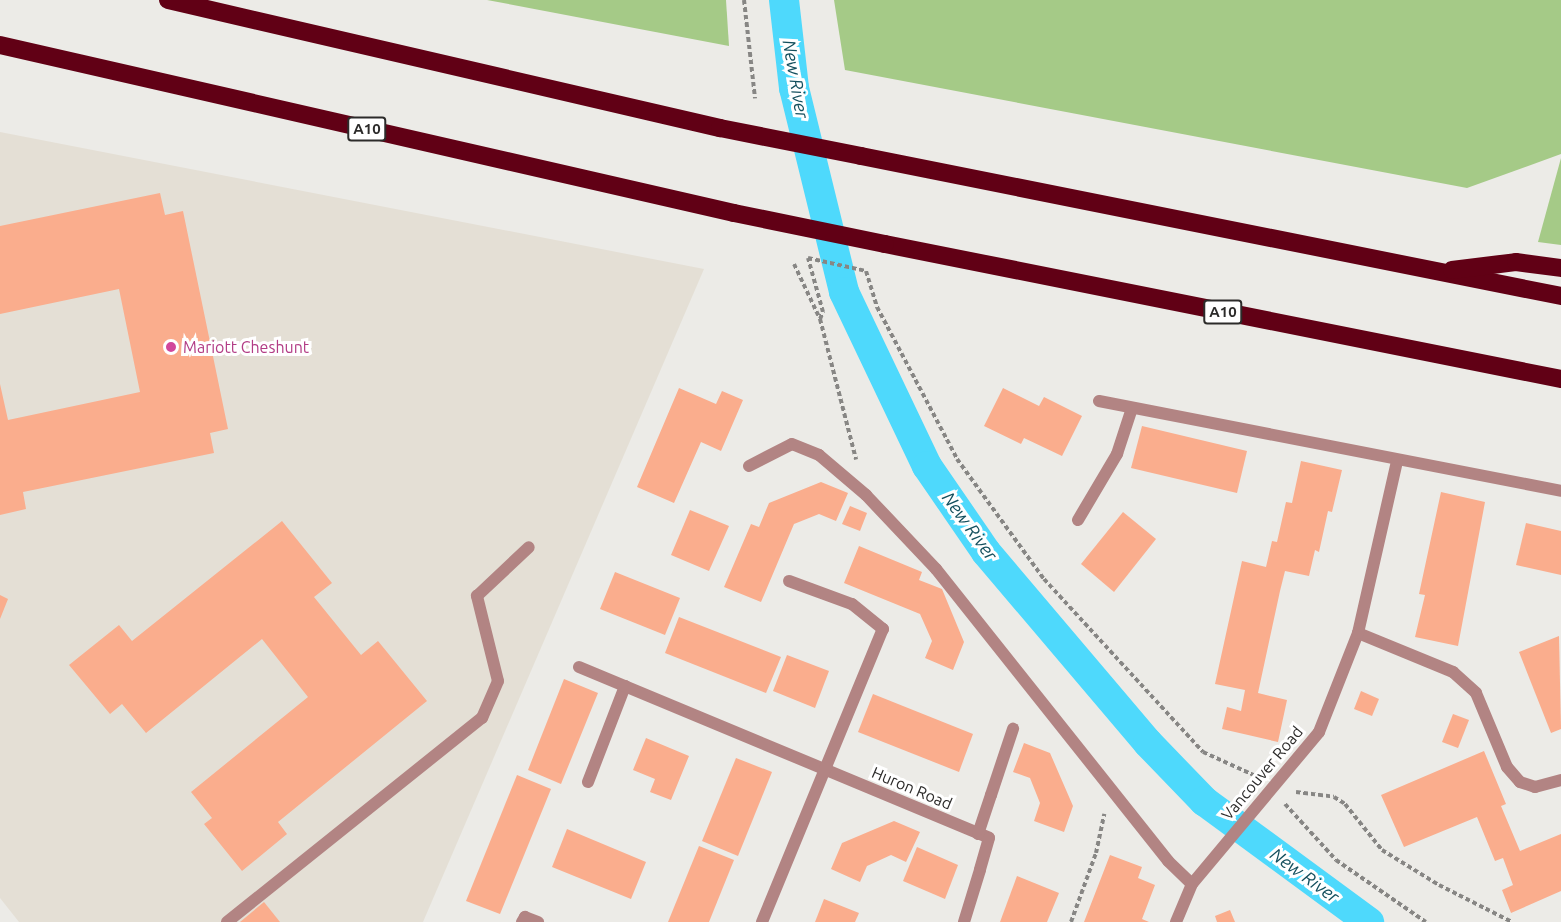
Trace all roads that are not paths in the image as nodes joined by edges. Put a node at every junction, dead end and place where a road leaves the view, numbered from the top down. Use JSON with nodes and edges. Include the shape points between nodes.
{"nodes":[{"id":1,"x":168,"y":0,"type":"edge"},
{"id":2,"x":0,"y":45,"type":"edge"},
{"id":3,"x":1561,"y":267,"type":"edge"},
{"id":4,"x":1435,"y":272,"type":"junction"},
{"id":5,"x":1561,"y":296,"type":"edge"},
{"id":6,"x":1561,"y":379,"type":"edge"},
{"id":7,"x":1099,"y":401,"type":"dead end"},
{"id":8,"x":1132,"y":408,"type":"junction"},
{"id":9,"x":1397,"y":461,"type":"junction"},
{"id":10,"x":749,"y":466,"type":"dead end"},
{"id":11,"x":1561,"y":491,"type":"edge"},
{"id":12,"x":1078,"y":520,"type":"dead end"},
{"id":13,"x":529,"y":547,"type":"dead end"},
{"id":14,"x":789,"y":581,"type":"dead end"},
{"id":15,"x":1358,"y":633,"type":"junction"},
{"id":16,"x":579,"y":667,"type":"dead end"},
{"id":17,"x":625,"y":686,"type":"junction"},
{"id":18,"x":1013,"y":729,"type":"dead end"},
{"id":19,"x":823,"y":768,"type":"junction"},
{"id":20,"x":1561,"y":780,"type":"edge"},
{"id":21,"x":588,"y":782,"type":"dead end"},
{"id":22,"x":984,"y":836,"type":"junction"},
{"id":23,"x":1192,"y":884,"type":"junction"},
{"id":24,"x":523,"y":920,"type":"edge"},
{"id":25,"x":227,"y":922,"type":"edge"},
{"id":26,"x":538,"y":922,"type":"edge"},
{"id":27,"x":762,"y":922,"type":"edge"},
{"id":28,"x":964,"y":922,"type":"edge"},
{"id":29,"x":1176,"y":922,"type":"edge"}],
"edges":[{"from":1,"to":4,"type":"highway","bridge":true,"via":[[720,128]]},
{"from":2,"to":6,"type":"highway","number":"A10","bridge":true,"via":[[734,213]]},
{"from":3,"to":4,"type":"highway","via":[[1516,262]]},
{"from":4,"to":5,"type":"highway"},
{"from":7,"to":8,"type":"street"},
{"from":8,"to":9,"type":"street"},
{"from":8,"to":12,"type":"street","via":[[1117,454]]},
{"from":9,"to":11,"type":"street"},
{"from":9,"to":15,"type":"street","name":"Vancouver Road"},
{"from":10,"to":23,"type":"street","via":[[792,444],[819,455],[866,495],[936,568],[1168,861]]},
{"from":13,"to":25,"type":"street","via":[[477,596],[498,681],[482,718]]},
{"from":14,"to":19,"type":"street","via":[[852,604],[883,629],[842,733]]},
{"from":15,"to":20,"type":"street","via":[[1453,672],[1476,693],[1507,767],[1520,782],[1535,787]]},
{"from":15,"to":23,"type":"street","name":"Vancouver Road","via":[[1319,732]]},
{"from":16,"to":17,"type":"street","name":"Huron Road"},
{"from":17,"to":19,"type":"street","name":"Huron Road"},
{"from":17,"to":21,"type":"street"},
{"from":18,"to":22,"type":"street","via":[[991,795]]},
{"from":19,"to":22,"type":"street","name":"Huron Road"},
{"from":19,"to":27,"type":"street"},
{"from":22,"to":28,"type":"street","via":[[980,870]]},
{"from":23,"to":29,"type":"street","name":"Vancouver Road"},
{"from":24,"to":26,"type":"street"}]}
